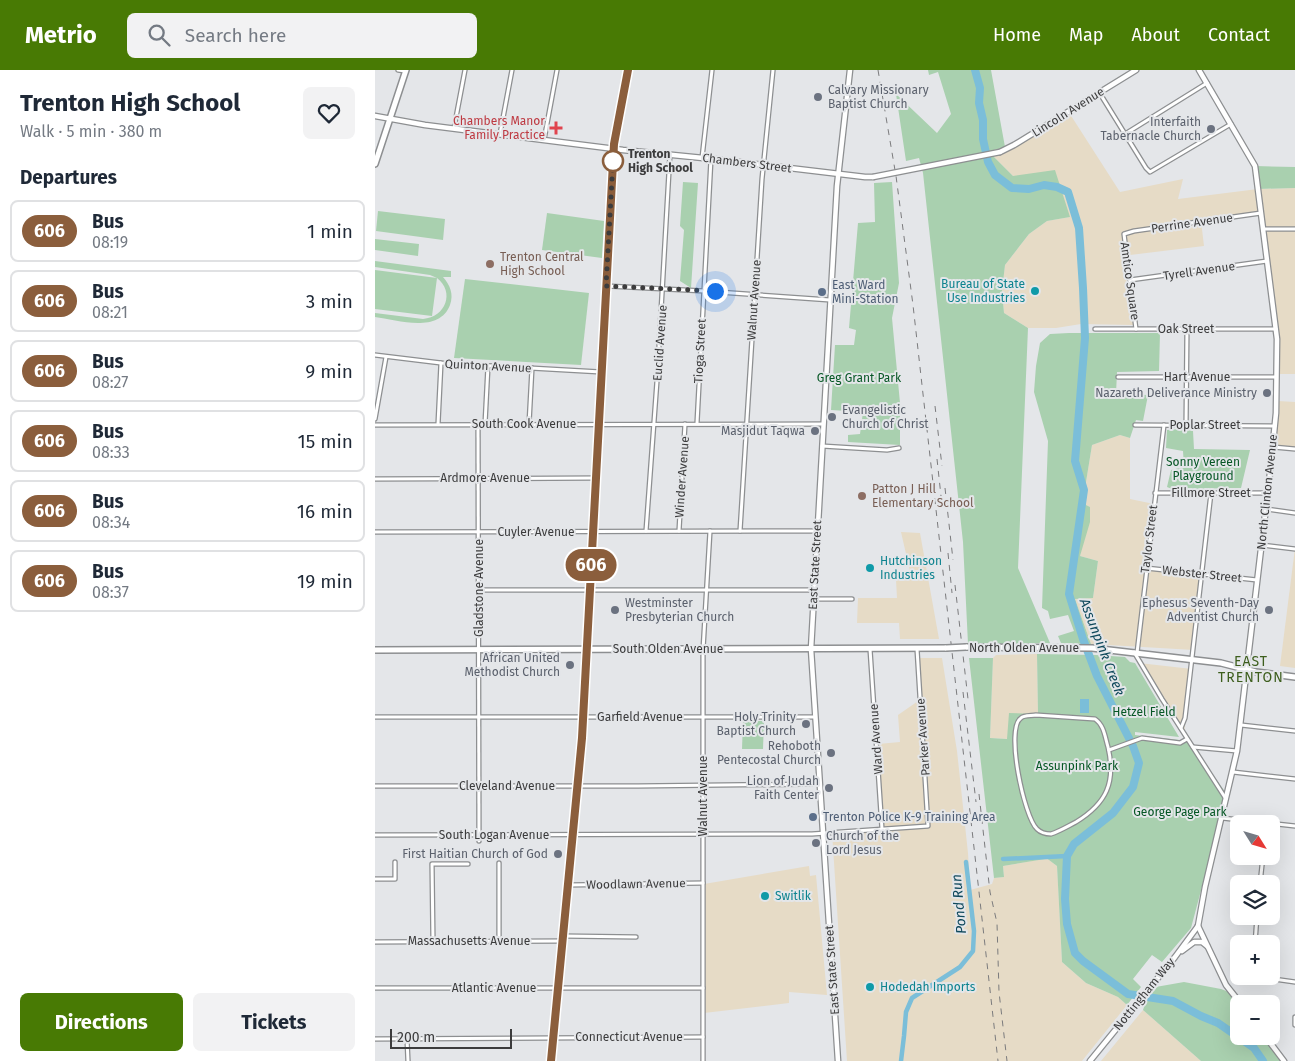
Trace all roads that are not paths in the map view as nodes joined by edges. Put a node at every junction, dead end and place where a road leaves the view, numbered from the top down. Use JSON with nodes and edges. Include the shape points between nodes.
{"nodes":[{"id":1,"x":398,"y":70,"type":"edge"},
{"id":2,"x":405,"y":70,"type":"edge"},
{"id":3,"x":465,"y":70,"type":"edge"},
{"id":4,"x":513,"y":70,"type":"edge"},
{"id":5,"x":557,"y":70,"type":"edge"},
{"id":6,"x":628,"y":70,"type":"edge"},
{"id":7,"x":712,"y":70,"type":"edge"},
{"id":8,"x":773,"y":70,"type":"edge"},
{"id":9,"x":850,"y":70,"type":"edge"},
{"id":10,"x":1135,"y":70,"type":"edge"},
{"id":11,"x":1199,"y":70,"type":"edge"},
{"id":12,"x":1207,"y":83,"type":"junction"},
{"id":13,"x":1099,"y":92,"type":"junction"},
{"id":14,"x":375,"y":116,"type":"edge"},
{"id":15,"x":389,"y":119,"type":"junction"},
{"id":16,"x":1231,"y":124,"type":"junction"},
{"id":17,"x":454,"y":128,"type":"junction"},
{"id":18,"x":500,"y":134,"type":"junction"},
{"id":19,"x":1125,"y":134,"type":"junction"},
{"id":20,"x":544,"y":140,"type":"junction"},
{"id":21,"x":614,"y":149,"type":"junction"},
{"id":22,"x":1000,"y":152,"type":"joint"},
{"id":23,"x":670,"y":154,"type":"junction"},
{"id":24,"x":703,"y":158,"type":"junction"},
{"id":25,"x":711,"y":159,"type":"junction"},
{"id":26,"x":375,"y":164,"type":"edge"},
{"id":27,"x":763,"y":165,"type":"junction"},
{"id":28,"x":838,"y":174,"type":"junction"},
{"id":29,"x":1261,"y":213,"type":"junction"},
{"id":30,"x":1263,"y":229,"type":"junction"},
{"id":31,"x":1295,"y":229,"type":"edge"},
{"id":32,"x":1124,"y":234,"type":"joint"},
{"id":33,"x":1268,"y":261,"type":"junction"},
{"id":34,"x":1130,"y":280,"type":"junction"},
{"id":35,"x":606,"y":286,"type":"junction"},
{"id":36,"x":663,"y":288,"type":"junction"},
{"id":37,"x":704,"y":291,"type":"junction"},
{"id":38,"x":755,"y":294,"type":"junction"},
{"id":39,"x":831,"y":300,"type":"junction"},
{"id":40,"x":1095,"y":328,"type":"dead end"},
{"id":41,"x":1136,"y":329,"type":"junction"},
{"id":42,"x":1187,"y":329,"type":"junction"},
{"id":43,"x":1276,"y":329,"type":"junction"},
{"id":44,"x":375,"y":355,"type":"edge"},
{"id":45,"x":386,"y":357,"type":"junction"},
{"id":46,"x":441,"y":363,"type":"junction"},
{"id":47,"x":488,"y":366,"type":"junction"},
{"id":48,"x":532,"y":368,"type":"junction"},
{"id":49,"x":602,"y":372,"type":"junction"},
{"id":50,"x":1118,"y":376,"type":"dead end"},
{"id":51,"x":1186,"y":376,"type":"junction"},
{"id":52,"x":1277,"y":378,"type":"junction"},
{"id":53,"x":375,"y":419,"type":"edge"},
{"id":54,"x":697,"y":423,"type":"junction"},
{"id":55,"x":747,"y":423,"type":"junction"},
{"id":56,"x":375,"y":424,"type":"edge"},
{"id":57,"x":438,"y":424,"type":"junction"},
{"id":58,"x":478,"y":424,"type":"junction"},
{"id":59,"x":485,"y":424,"type":"junction"},
{"id":60,"x":529,"y":424,"type":"junction"},
{"id":61,"x":599,"y":424,"type":"junction"},
{"id":62,"x":655,"y":424,"type":"junction"},
{"id":63,"x":685,"y":424,"type":"junction"},
{"id":64,"x":823,"y":424,"type":"junction"},
{"id":65,"x":1135,"y":425,"type":"dead end"},
{"id":66,"x":1164,"y":425,"type":"junction"},
{"id":67,"x":1186,"y":425,"type":"junction"},
{"id":68,"x":1275,"y":426,"type":"junction"},
{"id":69,"x":822,"y":446,"type":"junction"},
{"id":70,"x":1273,"y":447,"type":"junction"},
{"id":71,"x":899,"y":448,"type":"dead end"},
{"id":72,"x":1295,"y":449,"type":"edge"},
{"id":73,"x":375,"y":478,"type":"edge"},
{"id":74,"x":478,"y":478,"type":"junction"},
{"id":75,"x":596,"y":478,"type":"junction"},
{"id":76,"x":1211,"y":492,"type":"junction"},
{"id":77,"x":1155,"y":493,"type":"junction"},
{"id":78,"x":1267,"y":493,"type":"junction"},
{"id":79,"x":1266,"y":509,"type":"junction"},
{"id":80,"x":1295,"y":513,"type":"edge"},
{"id":81,"x":646,"y":531,"type":"junction"},
{"id":82,"x":679,"y":531,"type":"junction"},
{"id":83,"x":710,"y":531,"type":"junction"},
{"id":84,"x":740,"y":531,"type":"junction"},
{"id":85,"x":817,"y":531,"type":"junction"},
{"id":86,"x":375,"y":532,"type":"edge"},
{"id":87,"x":478,"y":532,"type":"junction"},
{"id":88,"x":593,"y":532,"type":"junction"},
{"id":89,"x":1262,"y":545,"type":"junction"},
{"id":90,"x":1295,"y":549,"type":"edge"},
{"id":91,"x":1146,"y":568,"type":"junction"},
{"id":92,"x":1202,"y":574,"type":"junction"},
{"id":93,"x":1257,"y":580,"type":"junction"},
{"id":94,"x":479,"y":590,"type":"junction"},
{"id":95,"x":590,"y":590,"type":"junction"},
{"id":96,"x":706,"y":590,"type":"junction"},
{"id":97,"x":813,"y":590,"type":"junction"},
{"id":98,"x":813,"y":599,"type":"junction"},
{"id":99,"x":852,"y":599,"type":"dead end"},
{"id":100,"x":811,"y":649,"type":"junction"},
{"id":101,"x":870,"y":649,"type":"junction"},
{"id":102,"x":917,"y":649,"type":"junction"},
{"id":103,"x":375,"y":650,"type":"edge"},
{"id":104,"x":479,"y":650,"type":"junction"},
{"id":105,"x":587,"y":650,"type":"junction"},
{"id":106,"x":703,"y":650,"type":"junction"},
{"id":107,"x":1136,"y":653,"type":"junction"},
{"id":108,"x":1192,"y":660,"type":"junction"},
{"id":109,"x":1247,"y":670,"type":"junction"},
{"id":110,"x":1295,"y":677,"type":"edge"},
{"id":111,"x":375,"y":717,"type":"edge"},
{"id":112,"x":479,"y":717,"type":"junction"},
{"id":113,"x":583,"y":717,"type":"junction"},
{"id":114,"x":703,"y":717,"type":"junction"},
{"id":115,"x":815,"y":717,"type":"junction"},
{"id":116,"x":1241,"y":725,"type":"junction"},
{"id":117,"x":1181,"y":728,"type":"junction"},
{"id":118,"x":1295,"y":731,"type":"edge"},
{"id":119,"x":1187,"y":739,"type":"junction"},
{"id":120,"x":1193,"y":747,"type":"junction"},
{"id":121,"x":1109,"y":750,"type":"junction"},
{"id":122,"x":1237,"y":751,"type":"junction"},
{"id":123,"x":1233,"y":772,"type":"junction"},
{"id":124,"x":1295,"y":779,"type":"edge"},
{"id":125,"x":819,"y":784,"type":"junction"},
{"id":126,"x":704,"y":785,"type":"junction"},
{"id":127,"x":375,"y":786,"type":"edge"},
{"id":128,"x":479,"y":786,"type":"junction"},
{"id":129,"x":578,"y":786,"type":"junction"},
{"id":130,"x":1226,"y":799,"type":"junction"},
{"id":131,"x":1222,"y":818,"type":"junction"},
{"id":132,"x":1230,"y":819,"type":"edge"},
{"id":133,"x":1280,"y":824,"type":"edge"},
{"id":134,"x":929,"y":826,"type":"joint"},
{"id":135,"x":1295,"y":826,"type":"edge"},
{"id":136,"x":882,"y":829,"type":"junction"},
{"id":137,"x":703,"y":834,"type":"junction"},
{"id":138,"x":823,"y":834,"type":"junction"},
{"id":139,"x":375,"y":835,"type":"edge"},
{"id":140,"x":479,"y":835,"type":"junction"},
{"id":141,"x":573,"y":835,"type":"junction"},
{"id":142,"x":479,"y":841,"type":"dead end"},
{"id":143,"x":395,"y":862,"type":"dead end"},
{"id":144,"x":499,"y":863,"type":"dead end"},
{"id":145,"x":468,"y":864,"type":"dead end"},
{"id":146,"x":375,"y":880,"type":"edge"},
{"id":147,"x":703,"y":883,"type":"junction"},
{"id":148,"x":569,"y":885,"type":"junction"},
{"id":149,"x":1198,"y":926,"type":"junction"},
{"id":150,"x":636,"y":937,"type":"dead end"},
{"id":151,"x":563,"y":938,"type":"junction"},
{"id":152,"x":499,"y":941,"type":"junction"},
{"id":153,"x":375,"y":942,"type":"edge"},
{"id":154,"x":433,"y":942,"type":"junction"},
{"id":155,"x":1209,"y":948,"type":"junction"},
{"id":156,"x":1175,"y":957,"type":"junction"},
{"id":157,"x":1280,"y":980,"type":"edge"},
{"id":158,"x":1295,"y":982,"type":"edge"},
{"id":159,"x":375,"y":988,"type":"edge"},
{"id":160,"x":558,"y":988,"type":"junction"},
{"id":161,"x":703,"y":988,"type":"junction"},
{"id":162,"x":1234,"y":995,"type":"edge"},
{"id":163,"x":1295,"y":1018,"type":"edge"},
{"id":164,"x":1295,"y":1025,"type":"edge"},
{"id":165,"x":703,"y":1036,"type":"junction"},
{"id":166,"x":553,"y":1038,"type":"junction"},
{"id":167,"x":375,"y":1039,"type":"edge"},
{"id":168,"x":407,"y":1039,"type":"junction"},
{"id":169,"x":1272,"y":1045,"type":"edge"},
{"id":170,"x":408,"y":1061,"type":"edge"},
{"id":171,"x":551,"y":1061,"type":"edge"},
{"id":172,"x":703,"y":1061,"type":"edge"},
{"id":173,"x":838,"y":1061,"type":"edge"},
{"id":174,"x":1090,"y":1061,"type":"edge"},
{"id":175,"x":1284,"y":1061,"type":"edge"}],
"edges":[{"from":1,"to":2,"type":"street"},
{"from":2,"to":15,"type":"main road"},
{"from":3,"to":17,"type":"street"},
{"from":4,"to":18,"type":"street"},
{"from":5,"to":20,"type":"street"},
{"from":6,"to":21,"type":"main road"},
{"from":7,"to":24,"type":"street"},
{"from":8,"to":27,"type":"street","name":"Walnut Avenue"},
{"from":9,"to":28,"type":"street","name":"East State Street"},
{"from":10,"to":13,"type":"street","name":"Lincoln Avenue"},
{"from":11,"to":12,"type":"street","name":"North Clinton Avenue"},
{"from":12,"to":16,"type":"street","name":"North Clinton Avenue"},
{"from":12,"to":19,"type":"street"},
{"from":13,"to":19,"type":"street"},
{"from":13,"to":22,"type":"street","name":"Lincoln Avenue"},
{"from":14,"to":15,"type":"street","name":"Chambers Street"},
{"from":15,"to":17,"type":"street","name":"Chambers Street"},
{"from":15,"to":26,"type":"main road"},
{"from":16,"to":19,"type":"street","via":[[1150,172]]},
{"from":16,"to":29,"type":"street","name":"North Clinton Avenue","via":[[1254,163]]},
{"from":17,"to":18,"type":"street","name":"Chambers Street"},
{"from":18,"to":20,"type":"street","name":"Chambers Street"},
{"from":20,"to":21,"type":"street","name":"Chambers Street"},
{"from":21,"to":23,"type":"street","name":"Chambers Street"},
{"from":21,"to":35,"type":"main road"},
{"from":22,"to":28,"type":"street","name":"Chambers Street","bridge":true,"via":[[873,177]]},
{"from":23,"to":24,"type":"street","name":"Chambers Street"},
{"from":23,"to":36,"type":"street","name":"Euclid Avenue"},
{"from":24,"to":25,"type":"street","name":"Chambers Street"},
{"from":25,"to":27,"type":"street","name":"Chambers Street"},
{"from":25,"to":37,"type":"street","name":"Tioga Street"},
{"from":27,"to":28,"type":"street","name":"Chambers Street"},
{"from":27,"to":38,"type":"street","name":"Walnut Avenue"},
{"from":28,"to":39,"type":"street","name":"East State Street"},
{"from":29,"to":30,"type":"street","name":"North Clinton Avenue"},
{"from":29,"to":32,"type":"street","name":"Perrine Avenue"},
{"from":30,"to":31,"type":"street"},
{"from":30,"to":33,"type":"street","name":"North Clinton Avenue"},
{"from":32,"to":34,"type":"street","name":"Amtico Square"},
{"from":33,"to":34,"type":"street","name":"Tyrell Avenue"},
{"from":33,"to":43,"type":"street","name":"North Clinton Avenue"},
{"from":34,"to":41,"type":"street","name":"Amtico Square"},
{"from":35,"to":36,"type":"street"},
{"from":35,"to":49,"type":"main road"},
{"from":36,"to":37,"type":"street"},
{"from":36,"to":62,"type":"street","name":"Euclid Avenue"},
{"from":37,"to":38,"type":"street"},
{"from":37,"to":54,"type":"street","name":"Tioga Street"},
{"from":38,"to":39,"type":"street"},
{"from":38,"to":55,"type":"street","name":"Walnut Avenue"},
{"from":39,"to":64,"type":"street","name":"East State Street"},
{"from":40,"to":41,"type":"street","name":"Oak Street"},
{"from":41,"to":42,"type":"street","name":"Oak Street"},
{"from":42,"to":43,"type":"street","name":"Oak Street"},
{"from":42,"to":51,"type":"street"},
{"from":43,"to":52,"type":"street","name":"North Clinton Avenue"},
{"from":44,"to":45,"type":"street","name":"Quinton Avenue"},
{"from":45,"to":46,"type":"street","name":"Quinton Avenue"},
{"from":45,"to":53,"type":"street"},
{"from":46,"to":47,"type":"street","name":"Quinton Avenue"},
{"from":46,"to":57,"type":"street"},
{"from":47,"to":48,"type":"street","name":"Quinton Avenue"},
{"from":47,"to":59,"type":"street"},
{"from":48,"to":49,"type":"street","name":"Quinton Avenue"},
{"from":48,"to":60,"type":"street"},
{"from":49,"to":61,"type":"main road"},
{"from":50,"to":51,"type":"street","name":"Hart Avenue"},
{"from":51,"to":52,"type":"street","name":"Hart Avenue"},
{"from":51,"to":67,"type":"street"},
{"from":52,"to":68,"type":"street","name":"North Clinton Avenue"},
{"from":54,"to":55,"type":"street","name":"South Cook Avenue"},
{"from":54,"to":63,"type":"street","name":"South Cook Avenue"},
{"from":55,"to":64,"type":"street","name":"South Cook Avenue"},
{"from":55,"to":84,"type":"street","name":"Walnut Avenue"},
{"from":56,"to":57,"type":"street","name":"South Cook Avenue"},
{"from":57,"to":58,"type":"street","name":"South Cook Avenue"},
{"from":58,"to":59,"type":"street","name":"South Cook Avenue"},
{"from":58,"to":74,"type":"street","name":"Gladstone Avenue"},
{"from":59,"to":60,"type":"street","name":"South Cook Avenue"},
{"from":60,"to":61,"type":"street","name":"South Cook Avenue"},
{"from":61,"to":62,"type":"street","name":"South Cook Avenue"},
{"from":61,"to":75,"type":"main road"},
{"from":62,"to":63,"type":"street","name":"South Cook Avenue"},
{"from":62,"to":81,"type":"street","name":"Euclid Avenue"},
{"from":63,"to":82,"type":"street","name":"Winder Avenue"},
{"from":64,"to":69,"type":"street","name":"East State Street"},
{"from":65,"to":66,"type":"street","name":"Poplar Street"},
{"from":66,"to":67,"type":"street","name":"Poplar Street"},
{"from":66,"to":77,"type":"street","name":"Taylor Street"},
{"from":67,"to":68,"type":"street","name":"Poplar Street"},
{"from":68,"to":70,"type":"street","name":"North Clinton Avenue"},
{"from":69,"to":71,"type":"street"},
{"from":69,"to":85,"type":"street","name":"East State Street"},
{"from":70,"to":72,"type":"street"},
{"from":70,"to":78,"type":"street","name":"North Clinton Avenue"},
{"from":73,"to":74,"type":"street","name":"Ardmore Avenue"},
{"from":74,"to":75,"type":"street","name":"Ardmore Avenue"},
{"from":74,"to":87,"type":"street","name":"Gladstone Avenue"},
{"from":75,"to":88,"type":"main road"},
{"from":76,"to":77,"type":"street","name":"Fillmore Street"},
{"from":76,"to":78,"type":"street","name":"Fillmore Street"},
{"from":76,"to":92,"type":"street"},
{"from":77,"to":91,"type":"street","name":"Taylor Street"},
{"from":78,"to":79,"type":"street","name":"North Clinton Avenue"},
{"from":79,"to":80,"type":"street"},
{"from":79,"to":89,"type":"street","name":"North Clinton Avenue"},
{"from":81,"to":82,"type":"street","name":"Cuyler Avenue"},
{"from":81,"to":88,"type":"street","name":"Cuyler Avenue"},
{"from":82,"to":83,"type":"street","name":"Cuyler Avenue"},
{"from":83,"to":84,"type":"street","name":"Cuyler Avenue"},
{"from":83,"to":96,"type":"street","name":"Walnut Avenue"},
{"from":84,"to":85,"type":"street","name":"Cuyler Avenue"},
{"from":85,"to":97,"type":"street","name":"East State Street"},
{"from":86,"to":87,"type":"street","name":"Cuyler Avenue"},
{"from":87,"to":88,"type":"street","name":"Cuyler Avenue"},
{"from":87,"to":94,"type":"street","name":"Gladstone Avenue"},
{"from":88,"to":95,"type":"main road"},
{"from":89,"to":90,"type":"street"},
{"from":89,"to":93,"type":"street","name":"North Clinton Avenue"},
{"from":91,"to":92,"type":"street","name":"Webster Street"},
{"from":91,"to":107,"type":"street","name":"Taylor Street"},
{"from":92,"to":93,"type":"street","name":"Webster Street"},
{"from":92,"to":108,"type":"street"},
{"from":93,"to":109,"type":"street","name":"North Clinton Avenue"},
{"from":94,"to":95,"type":"street"},
{"from":94,"to":104,"type":"street","name":"Gladstone Avenue"},
{"from":95,"to":96,"type":"street"},
{"from":95,"to":105,"type":"main road"},
{"from":96,"to":97,"type":"street"},
{"from":96,"to":106,"type":"street","name":"Walnut Avenue"},
{"from":97,"to":98,"type":"street","name":"East State Street"},
{"from":98,"to":99,"type":"street"},
{"from":98,"to":100,"type":"street","name":"East State Street"},
{"from":100,"to":101,"type":"main road","name":"North Olden Avenue"},
{"from":100,"to":106,"type":"main road","name":"South Olden Avenue"},
{"from":100,"to":115,"type":"street","name":"East State Street"},
{"from":101,"to":102,"type":"main road","name":"North Olden Avenue"},
{"from":101,"to":136,"type":"street","name":"Ward Avenue"},
{"from":102,"to":107,"type":"main road","name":"North Olden Avenue","bridge":true,"via":[[1092,648]]},
{"from":102,"to":134,"type":"street","name":"Parker Avenue"},
{"from":103,"to":104,"type":"main road","name":"South Olden Avenue"},
{"from":104,"to":105,"type":"main road","name":"South Olden Avenue"},
{"from":104,"to":112,"type":"street","name":"Gladstone Avenue"},
{"from":105,"to":106,"type":"main road","name":"South Olden Avenue"},
{"from":105,"to":113,"type":"main road"},
{"from":106,"to":114,"type":"street","name":"Walnut Avenue"},
{"from":107,"to":108,"type":"main road","name":"North Olden Avenue"},
{"from":107,"to":117,"type":"street"},
{"from":108,"to":109,"type":"main road","name":"North Olden Avenue"},
{"from":108,"to":117,"type":"street"},
{"from":109,"to":110,"type":"main road","name":"North Olden Avenue"},
{"from":109,"to":116,"type":"street","name":"North Clinton Avenue"},
{"from":111,"to":112,"type":"street","name":"Garfield Avenue"},
{"from":112,"to":113,"type":"street","name":"Garfield Avenue"},
{"from":112,"to":128,"type":"street","name":"Gladstone Avenue"},
{"from":113,"to":114,"type":"street","name":"Garfield Avenue"},
{"from":113,"to":129,"type":"main road"},
{"from":114,"to":115,"type":"street","name":"Garfield Avenue"},
{"from":114,"to":126,"type":"street","name":"Walnut Avenue"},
{"from":115,"to":125,"type":"street","name":"East State Street"},
{"from":116,"to":118,"type":"street"},
{"from":116,"to":122,"type":"street","name":"North Clinton Avenue"},
{"from":117,"to":119,"type":"street"},
{"from":119,"to":120,"type":"street"},
{"from":119,"to":121,"type":"street","via":[[1179,743],[1136,740]]},
{"from":120,"to":122,"type":"street"},
{"from":120,"to":130,"type":"street"},
{"from":121,"to":121,"type":"street","via":[[1111,779],[1100,803],[1082,818],[1054,833],[1046,834],[1037,829],[1025,801],[1016,753],[1014,734],[1020,718],[1036,715],[1095,719],[1101,726]]},
{"from":122,"to":123,"type":"street","name":"North Clinton Avenue"},
{"from":123,"to":124,"type":"street"},
{"from":123,"to":130,"type":"street","name":"North Clinton Avenue"},
{"from":125,"to":126,"type":"street","name":"Cleveland Avenue"},
{"from":125,"to":138,"type":"street","name":"East State Street"},
{"from":126,"to":129,"type":"street","name":"Cleveland Avenue"},
{"from":126,"to":137,"type":"street","name":"Walnut Avenue"},
{"from":127,"to":128,"type":"street","name":"Cleveland Avenue"},
{"from":128,"to":129,"type":"street","name":"Cleveland Avenue"},
{"from":128,"to":140,"type":"street","name":"Gladstone Avenue"},
{"from":129,"to":141,"type":"main road"},
{"from":130,"to":131,"type":"street","name":"North Clinton Avenue"},
{"from":131,"to":132,"type":"street"},
{"from":131,"to":149,"type":"street","name":"North Clinton Avenue"},
{"from":133,"to":135,"type":"street"},
{"from":134,"to":136,"type":"street","name":"South Logan Avenue"},
{"from":136,"to":138,"type":"street","name":"South Logan Avenue"},
{"from":137,"to":138,"type":"street","name":"South Logan Avenue"},
{"from":137,"to":141,"type":"street","name":"South Logan Avenue"},
{"from":137,"to":147,"type":"street","name":"Walnut Avenue"},
{"from":138,"to":173,"type":"street","name":"East State Street"},
{"from":139,"to":140,"type":"street","name":"South Logan Avenue"},
{"from":140,"to":141,"type":"street","name":"South Logan Avenue"},
{"from":140,"to":142,"type":"street","name":"Gladstone Avenue"},
{"from":141,"to":148,"type":"main road"},
{"from":143,"to":146,"type":"street","via":[[395,879]]},
{"from":144,"to":152,"type":"street"},
{"from":145,"to":154,"type":"street","via":[[432,864]]},
{"from":147,"to":148,"type":"street","name":"Woodlawn Avenue"},
{"from":147,"to":161,"type":"street","name":"Walnut Avenue"},
{"from":148,"to":151,"type":"main road"},
{"from":149,"to":155,"type":"street"},
{"from":149,"to":156,"type":"street","name":"Nottingham Way"},
{"from":150,"to":151,"type":"street","name":"Massachusetts Avenue"},
{"from":151,"to":152,"type":"street","name":"Massachusetts Avenue"},
{"from":151,"to":160,"type":"main road"},
{"from":152,"to":154,"type":"street","name":"Massachusetts Avenue"},
{"from":153,"to":154,"type":"street","name":"Massachusetts Avenue"},
{"from":155,"to":156,"type":"street","via":[[1202,942],[1193,942]]},
{"from":155,"to":162,"type":"street"},
{"from":156,"to":174,"type":"street","name":"Nottingham Way"},
{"from":157,"to":158,"type":"street"},
{"from":159,"to":160,"type":"street","name":"Atlantic Avenue"},
{"from":160,"to":161,"type":"street","name":"Atlantic Avenue"},
{"from":160,"to":166,"type":"main road"},
{"from":161,"to":165,"type":"street","name":"Walnut Avenue"},
{"from":163,"to":164,"type":"street"},
{"from":165,"to":166,"type":"street","name":"Connecticut Avenue"},
{"from":165,"to":172,"type":"street","name":"Walnut Avenue"},
{"from":166,"to":168,"type":"street","name":"Connecticut Avenue"},
{"from":166,"to":171,"type":"main road"},
{"from":167,"to":168,"type":"street","name":"Connecticut Avenue"},
{"from":168,"to":170,"type":"street"},
{"from":169,"to":175,"type":"street"}]}
